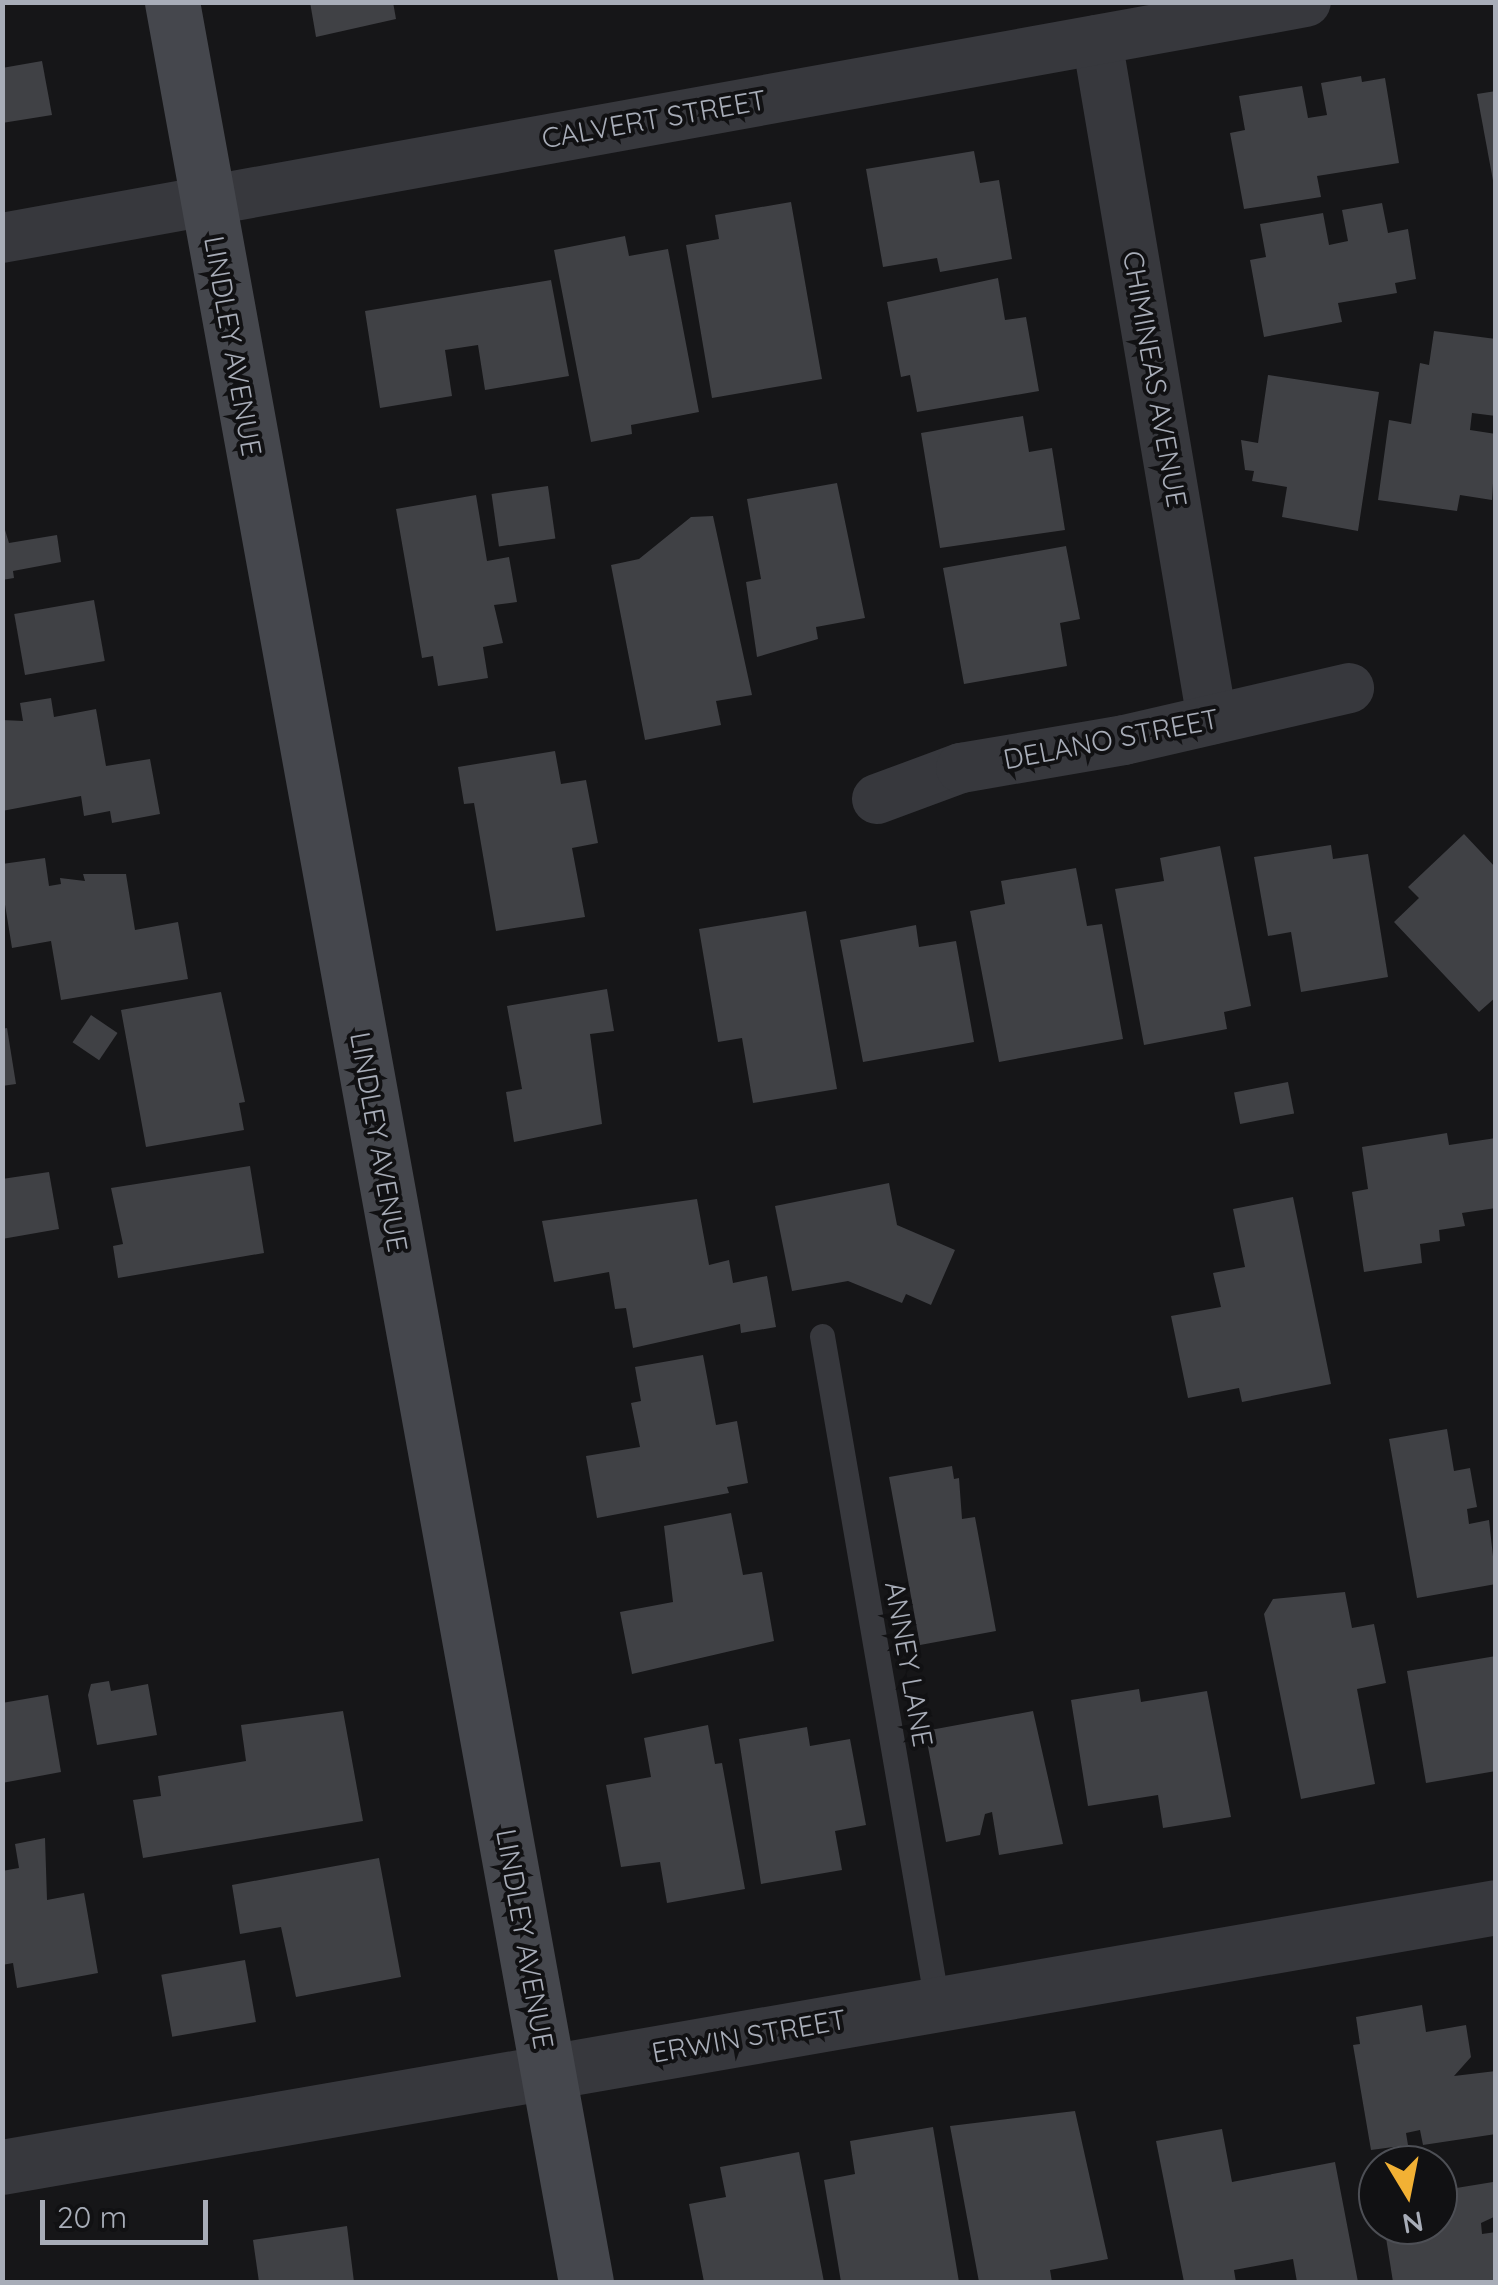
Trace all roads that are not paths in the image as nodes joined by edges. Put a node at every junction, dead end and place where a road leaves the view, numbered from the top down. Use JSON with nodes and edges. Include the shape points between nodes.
{"nodes":[{"id":1,"x":172,"y":2,"type":"edge"},
{"id":2,"x":1306,"y":2,"type":"edge"},
{"id":3,"x":1098,"y":40,"type":"junction"},
{"id":4,"x":207,"y":200,"type":"junction"},
{"id":5,"x":2,"y":238,"type":"edge"},
{"id":6,"x":1348,"y":688,"type":"dead end"},
{"id":7,"x":1212,"y":719,"type":"junction"},
{"id":8,"x":877,"y":799,"type":"dead end"},
{"id":9,"x":822,"y":1336,"type":"dead end"},
{"id":10,"x":1496,"y":1907,"type":"edge"},
{"id":11,"x":937,"y":2003,"type":"junction"},
{"id":12,"x":548,"y":2070,"type":"junction"},
{"id":13,"x":2,"y":2167,"type":"edge"},
{"id":14,"x":586,"y":2282,"type":"edge"}],
"edges":[{"from":1,"to":4,"type":"main road","name":"LINDLEY AVENUE"},
{"from":2,"to":3,"type":"street","name":"CALVERT STREET"},
{"from":3,"to":4,"type":"street","name":"CALVERT STREET"},
{"from":3,"to":7,"type":"street","name":"CHIMINEAS AVENUE"},
{"from":4,"to":5,"type":"street","name":"CALVERT STREET"},
{"from":4,"to":12,"type":"main road","name":"LINDLEY AVENUE"},
{"from":6,"to":7,"type":"street","name":"DELANO STREET"},
{"from":7,"to":8,"type":"street","name":"DELANO STREET","via":[[961,768]]},
{"from":9,"to":11,"type":"lane","name":"ANNEY LANE"},
{"from":10,"to":11,"type":"street","name":"ERWIN STREET"},
{"from":11,"to":12,"type":"street","name":"ERWIN STREET"},
{"from":12,"to":13,"type":"street","name":"ERWIN STREET"},
{"from":12,"to":14,"type":"main road","name":"LINDLEY AVENUE"}]}
